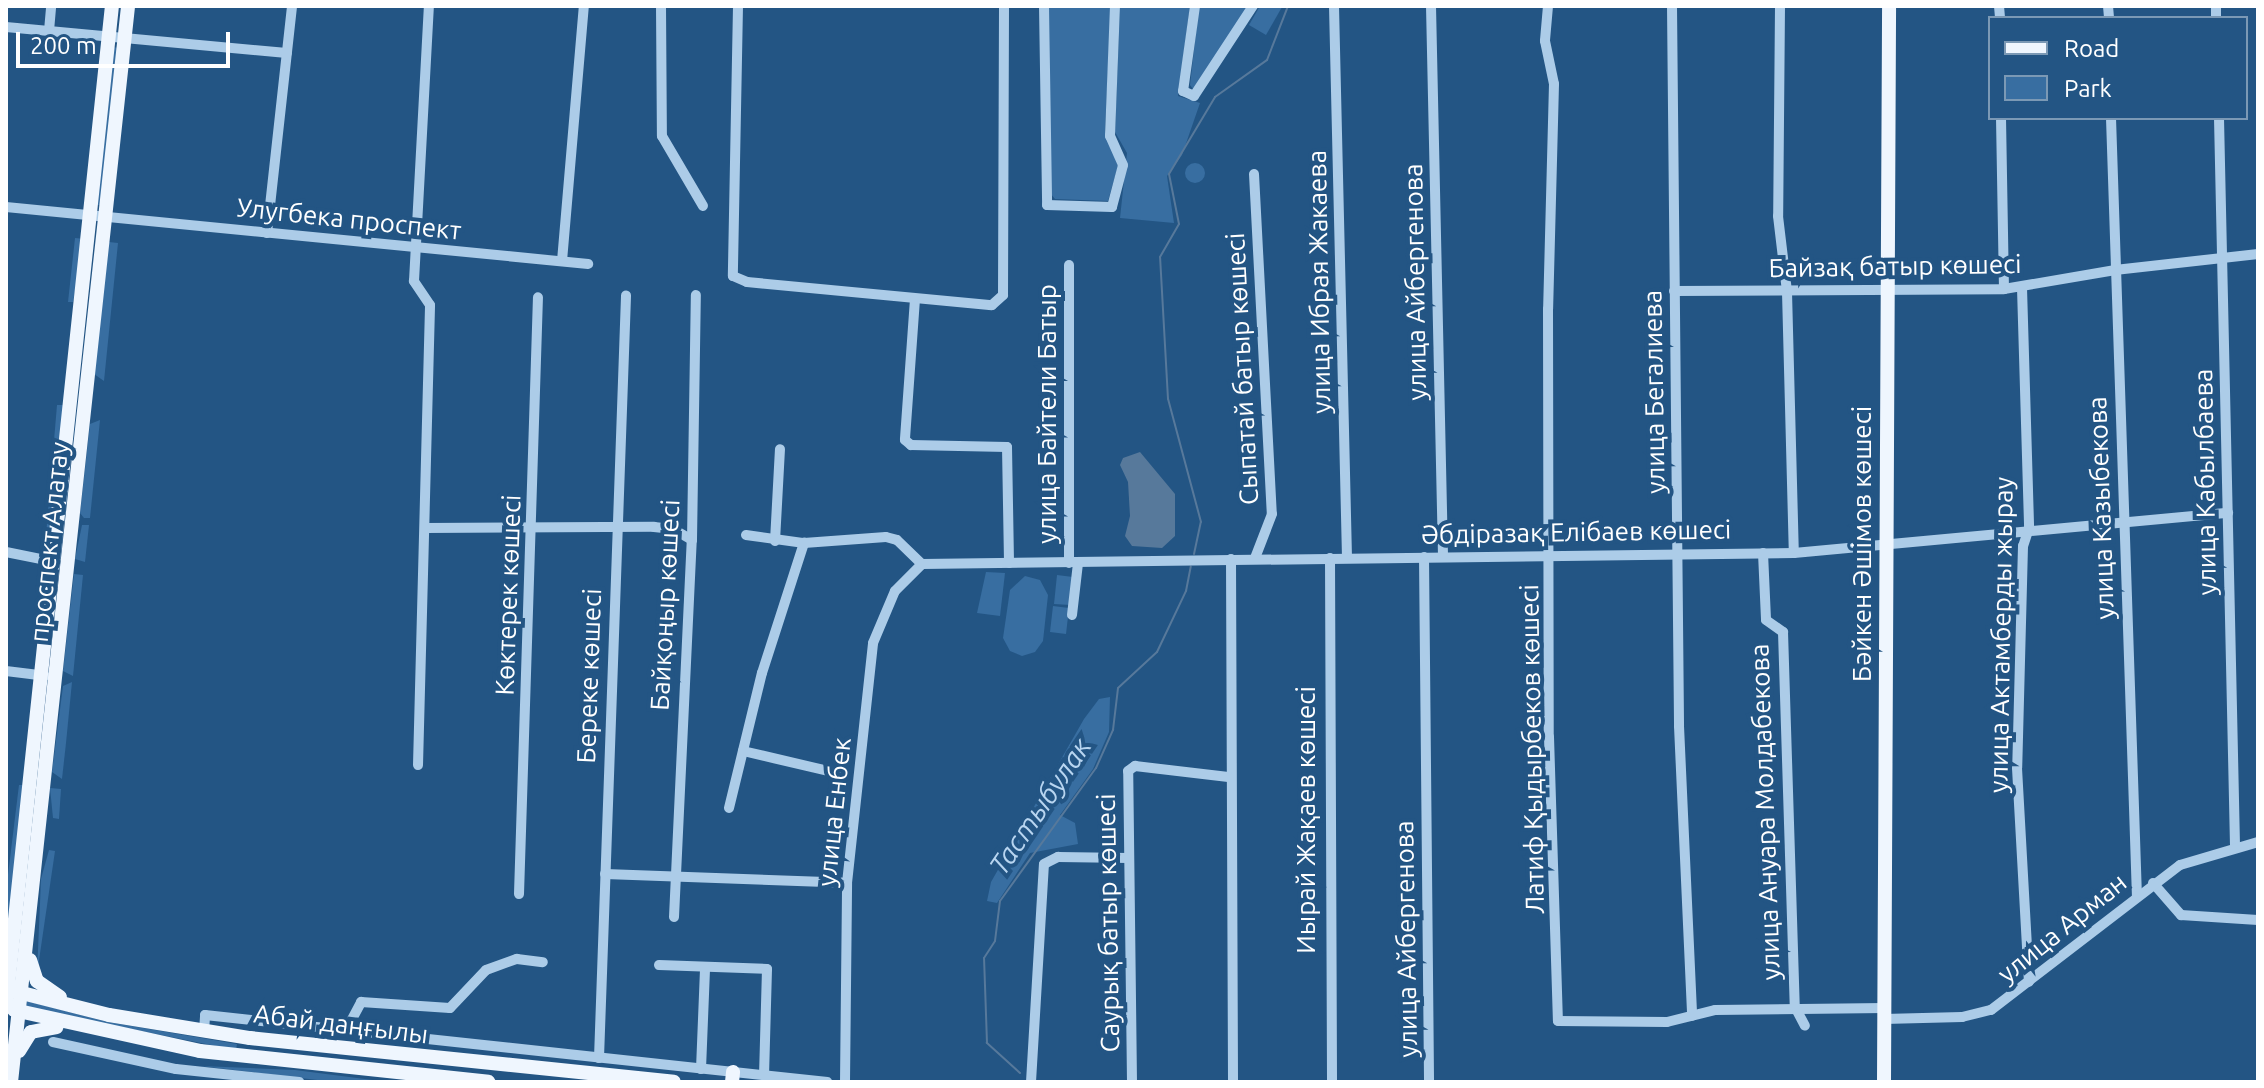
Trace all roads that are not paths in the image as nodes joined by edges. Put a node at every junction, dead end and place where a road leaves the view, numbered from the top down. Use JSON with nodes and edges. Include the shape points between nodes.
{"nodes":[{"id":1,"x":51,"y":6,"type":"edge"},
{"id":2,"x":112,"y":6,"type":"edge"},
{"id":3,"x":128,"y":6,"type":"edge"},
{"id":4,"x":292,"y":6,"type":"edge"},
{"id":5,"x":429,"y":6,"type":"edge"},
{"id":6,"x":584,"y":6,"type":"edge"},
{"id":7,"x":661,"y":6,"type":"edge"},
{"id":8,"x":738,"y":6,"type":"edge"},
{"id":9,"x":1004,"y":6,"type":"edge"},
{"id":10,"x":1044,"y":6,"type":"edge"},
{"id":11,"x":1115,"y":6,"type":"edge"},
{"id":12,"x":1195,"y":6,"type":"edge"},
{"id":13,"x":1253,"y":6,"type":"edge"},
{"id":14,"x":1334,"y":6,"type":"edge"},
{"id":15,"x":1431,"y":6,"type":"edge"},
{"id":16,"x":1548,"y":6,"type":"edge"},
{"id":17,"x":1672,"y":6,"type":"edge"},
{"id":18,"x":1780,"y":6,"type":"edge"},
{"id":19,"x":1889,"y":6,"type":"edge"},
{"id":20,"x":6,"y":27,"type":"edge"},
{"id":21,"x":49,"y":31,"type":"junction"},
{"id":22,"x":109,"y":37,"type":"junction"},
{"id":23,"x":125,"y":39,"type":"junction"},
{"id":24,"x":287,"y":53,"type":"junction"},
{"id":25,"x":2001,"y":120,"type":"edge"},
{"id":26,"x":2111,"y":120,"type":"edge"},
{"id":27,"x":2219,"y":120,"type":"edge"},
{"id":28,"x":1254,"y":174,"type":"dead end"},
{"id":29,"x":703,"y":206,"type":"dead end"},
{"id":30,"x":6,"y":207,"type":"edge"},
{"id":31,"x":91,"y":216,"type":"junction"},
{"id":32,"x":107,"y":217,"type":"junction"},
{"id":33,"x":267,"y":233,"type":"junction"},
{"id":34,"x":415,"y":247,"type":"junction"},
{"id":35,"x":2258,"y":254,"type":"edge"},
{"id":36,"x":2222,"y":259,"type":"junction"},
{"id":37,"x":562,"y":261,"type":"junction"},
{"id":38,"x":588,"y":264,"type":"dead end"},
{"id":39,"x":1069,"y":265,"type":"dead end"},
{"id":40,"x":2115,"y":270,"type":"junction"},
{"id":41,"x":1886,"y":287,"type":"junction"},
{"id":42,"x":2022,"y":288,"type":"junction"},
{"id":43,"x":2004,"y":289,"type":"junction"},
{"id":44,"x":1674,"y":291,"type":"junction"},
{"id":45,"x":1787,"y":292,"type":"junction"},
{"id":46,"x":626,"y":295,"type":"dead end"},
{"id":47,"x":696,"y":295,"type":"dead end"},
{"id":48,"x":538,"y":297,"type":"dead end"},
{"id":49,"x":915,"y":299,"type":"junction"},
{"id":50,"x":70,"y":413,"type":"junction"},
{"id":51,"x":86,"y":415,"type":"junction"},
{"id":52,"x":780,"y":449,"type":"dead end"},
{"id":53,"x":2228,"y":513,"type":"junction"},
{"id":54,"x":2123,"y":523,"type":"junction"},
{"id":55,"x":532,"y":527,"type":"junction"},
{"id":56,"x":616,"y":527,"type":"junction"},
{"id":57,"x":425,"y":528,"type":"junction"},
{"id":58,"x":2029,"y":528,"type":"junction"},
{"id":59,"x":746,"y":535,"type":"dead end"},
{"id":60,"x":692,"y":540,"type":"junction"},
{"id":61,"x":775,"y":541,"type":"junction"},
{"id":62,"x":804,"y":543,"type":"junction"},
{"id":63,"x":1886,"y":545,"type":"junction"},
{"id":64,"x":1678,"y":550,"type":"junction"},
{"id":65,"x":6,"y":552,"type":"edge"},
{"id":66,"x":1551,"y":553,"type":"junction"},
{"id":67,"x":1763,"y":553,"type":"junction"},
{"id":68,"x":1794,"y":553,"type":"junction"},
{"id":69,"x":1347,"y":557,"type":"junction"},
{"id":70,"x":1424,"y":557,"type":"junction"},
{"id":71,"x":1443,"y":557,"type":"junction"},
{"id":72,"x":1255,"y":558,"type":"junction"},
{"id":73,"x":1330,"y":558,"type":"junction"},
{"id":74,"x":1231,"y":559,"type":"junction"},
{"id":75,"x":55,"y":562,"type":"junction"},
{"id":76,"x":1009,"y":563,"type":"junction"},
{"id":77,"x":1074,"y":563,"type":"junction"},
{"id":78,"x":71,"y":564,"type":"junction"},
{"id":79,"x":922,"y":564,"type":"junction"},
{"id":80,"x":1072,"y":615,"type":"dead end"},
{"id":81,"x":6,"y":671,"type":"edge"},
{"id":82,"x":43,"y":676,"type":"junction"},
{"id":83,"x":59,"y":677,"type":"junction"},
{"id":84,"x":743,"y":751,"type":"junction"},
{"id":85,"x":418,"y":765,"type":"dead end"},
{"id":86,"x":845,"y":775,"type":"dead end"},
{"id":87,"x":1228,"y":777,"type":"junction"},
{"id":88,"x":729,"y":808,"type":"dead end"},
{"id":89,"x":2258,"y":842,"type":"edge"},
{"id":90,"x":2235,"y":845,"type":"junction"},
{"id":91,"x":1129,"y":858,"type":"junction"},
{"id":92,"x":676,"y":873,"type":"junction"},
{"id":93,"x":605,"y":874,"type":"junction"},
{"id":94,"x":847,"y":883,"type":"junction"},
{"id":95,"x":2153,"y":883,"type":"junction"},
{"id":96,"x":519,"y":894,"type":"dead end"},
{"id":97,"x":2137,"y":897,"type":"junction"},
{"id":98,"x":674,"y":917,"type":"dead end"},
{"id":99,"x":2258,"y":920,"type":"edge"},
{"id":100,"x":15,"y":931,"type":"junction"},
{"id":101,"x":31,"y":935,"type":"junction"},
{"id":102,"x":6,"y":959,"type":"edge"},
{"id":103,"x":543,"y":962,"type":"dead end"},
{"id":104,"x":659,"y":965,"type":"dead end"},
{"id":105,"x":705,"y":968,"type":"junction"},
{"id":106,"x":2029,"y":982,"type":"junction"},
{"id":107,"x":12,"y":999,"type":"edge"},
{"id":108,"x":1795,"y":1007,"type":"junction"},
{"id":109,"x":1884,"y":1013,"type":"junction"},
{"id":110,"x":109,"y":1015,"type":"junction"},
{"id":111,"x":1692,"y":1016,"type":"junction"},
{"id":112,"x":1558,"y":1021,"type":"joint"},
{"id":113,"x":350,"y":1023,"type":"dead end"},
{"id":114,"x":1805,"y":1026,"type":"dead end"},
{"id":115,"x":204,"y":1031,"type":"junction"},
{"id":116,"x":105,"y":1034,"type":"junction"},
{"id":117,"x":250,"y":1038,"type":"junction"},
{"id":118,"x":53,"y":1042,"type":"dead end"},
{"id":119,"x":248,"y":1057,"type":"junction"},
{"id":120,"x":599,"y":1058,"type":"junction"},
{"id":121,"x":701,"y":1069,"type":"junction"},
{"id":122,"x":12,"y":1075,"type":"edge"},
{"id":123,"x":764,"y":1075,"type":"junction"},
{"id":124,"x":733,"y":1077,"type":"edge"},
{"id":125,"x":299,"y":1082,"type":"edge"},
{"id":126,"x":488,"y":1082,"type":"edge"},
{"id":127,"x":674,"y":1082,"type":"edge"},
{"id":128,"x":827,"y":1082,"type":"edge"},
{"id":129,"x":845,"y":1082,"type":"edge"},
{"id":130,"x":1031,"y":1082,"type":"edge"},
{"id":131,"x":1132,"y":1082,"type":"edge"},
{"id":132,"x":1233,"y":1082,"type":"edge"},
{"id":133,"x":1332,"y":1082,"type":"edge"},
{"id":134,"x":1429,"y":1082,"type":"edge"},
{"id":135,"x":1884,"y":1082,"type":"edge"}],
"edges":[{"from":1,"to":21,"type":"street"},
{"from":2,"to":22,"type":"main road","name":"проспект Алатау"},
{"from":3,"to":23,"type":"main road","name":"проспект Алатау"},
{"from":4,"to":24,"type":"street"},
{"from":5,"to":34,"type":"street"},
{"from":6,"to":37,"type":"street"},
{"from":7,"to":29,"type":"street","via":[[662,136]]},
{"from":8,"to":49,"type":"street","via":[[733,276],[747,282]]},
{"from":9,"to":49,"type":"street","via":[[1003,295],[992,305]]},
{"from":10,"to":11,"type":"street","via":[[1047,205],[1112,207],[1123,165],[1110,136]]},
{"from":12,"to":13,"type":"street","via":[[1183,91],[1194,96]]},
{"from":14,"to":69,"type":"street","name":"улица Ибрая Жакаева"},
{"from":15,"to":71,"type":"street","name":"улица Айбергенова"},
{"from":16,"to":66,"type":"street","name":"Латиф Қыдырбеков көшесі","via":[[1545,41],[1554,84]]},
{"from":17,"to":44,"type":"street","name":"улица Бегалиева"},
{"from":18,"to":45,"type":"street","via":[[1778,216]]},
{"from":19,"to":41,"type":"main road","name":"Бәйкен Әшімов көшесі"},
{"from":20,"to":21,"type":"street"},
{"from":21,"to":22,"type":"street"},
{"from":22,"to":23,"type":"street"},
{"from":22,"to":31,"type":"main road","name":"проспект Алатау"},
{"from":23,"to":24,"type":"street"},
{"from":23,"to":32,"type":"main road","name":"проспект Алатау"},
{"from":24,"to":33,"type":"street"},
{"from":25,"to":43,"type":"street"},
{"from":26,"to":40,"type":"street","name":"улица Казыбекова"},
{"from":27,"to":36,"type":"street","name":"улица Кабылбаева"},
{"from":28,"to":72,"type":"street","name":"Сыпатай батыр көшесі","via":[[1272,514]]},
{"from":30,"to":31,"type":"street"},
{"from":31,"to":32,"type":"street","name":"Улугбека проспект"},
{"from":31,"to":50,"type":"main road","name":"проспект Алатау"},
{"from":32,"to":33,"type":"street","name":"Улугбека проспект"},
{"from":32,"to":51,"type":"main road","name":"проспект Алатау"},
{"from":33,"to":34,"type":"street","name":"Улугбека проспект"},
{"from":34,"to":37,"type":"street","name":"Улугбека проспект"},
{"from":34,"to":57,"type":"street","via":[[414,281],[430,305]]},
{"from":35,"to":36,"type":"street","name":"Байзақ батыр көшесі"},
{"from":36,"to":40,"type":"street","name":"Байзақ батыр көшесі"},
{"from":36,"to":53,"type":"street","name":"улица Кабылбаева"},
{"from":37,"to":38,"type":"street","name":"Улугбека проспект"},
{"from":39,"to":77,"type":"street","name":"улица Байтели Батыр"},
{"from":40,"to":42,"type":"street","name":"Байзақ батыр көшесі"},
{"from":40,"to":54,"type":"street","name":"улица Казыбекова"},
{"from":41,"to":43,"type":"street","name":"Байзақ батыр көшесі"},
{"from":41,"to":45,"type":"street","name":"Байзақ батыр көшесі"},
{"from":41,"to":63,"type":"main road","name":"Бәйкен Әшімов көшесі"},
{"from":42,"to":43,"type":"street","name":"Байзақ батыр көшесі"},
{"from":42,"to":58,"type":"street","name":"улица Актамберды жырау"},
{"from":44,"to":45,"type":"street","name":"Байзақ батыр көшесі"},
{"from":44,"to":64,"type":"street","name":"улица Бегалиева"},
{"from":45,"to":68,"type":"street"},
{"from":46,"to":56,"type":"street","name":"Береке көшесі"},
{"from":47,"to":60,"type":"street","name":"Байқоңыр көшесі"},
{"from":48,"to":55,"type":"street","name":"Көктерек көшесі"},
{"from":49,"to":76,"type":"street","via":[[905,440],[911,445],[1007,447]]},
{"from":50,"to":51,"type":"main road"},
{"from":50,"to":75,"type":"main road","name":"проспект Алатау"},
{"from":51,"to":78,"type":"main road","name":"проспект Алатау"},
{"from":52,"to":61,"type":"street"},
{"from":53,"to":54,"type":"street","name":"Әбдіразақ Елібаев көшесі"},
{"from":53,"to":90,"type":"street","name":"улица Кабылбаева"},
{"from":54,"to":58,"type":"street","name":"Әбдіразақ Елібаев көшесі"},
{"from":54,"to":97,"type":"street","name":"улица Казыбекова"},
{"from":55,"to":56,"type":"street"},
{"from":55,"to":57,"type":"street"},
{"from":55,"to":96,"type":"street","name":"Көктерек көшесі"},
{"from":56,"to":60,"type":"street","via":[[673,529]]},
{"from":56,"to":93,"type":"street","name":"Береке көшесі"},
{"from":57,"to":85,"type":"street"},
{"from":58,"to":63,"type":"street","name":"Әбдіразақ Елібаев көшесі","via":[[1974,539]]},
{"from":58,"to":106,"type":"street","name":"улица Актамберды жырау","via":[[2023,546],[2017,768]]},
{"from":59,"to":61,"type":"street"},
{"from":60,"to":92,"type":"street","name":"Байқоңыр көшесі"},
{"from":61,"to":62,"type":"street"},
{"from":62,"to":79,"type":"street","via":[[886,537],[897,540]]},
{"from":62,"to":84,"type":"street"},
{"from":63,"to":68,"type":"street","name":"Әбдіразақ Елібаев көшесі"},
{"from":63,"to":109,"type":"main road","name":"Бәйкен Әшімов көшесі"},
{"from":64,"to":66,"type":"street","name":"Әбдіразақ Елібаев көшесі"},
{"from":64,"to":67,"type":"street","name":"Әбдіразақ Елібаев көшесі"},
{"from":64,"to":111,"type":"street","name":"улица Бегалиева"},
{"from":65,"to":75,"type":"street"},
{"from":66,"to":71,"type":"street","name":"Әбдіразақ Елібаев көшесі"},
{"from":66,"to":112,"type":"street","name":"Латиф Қыдырбеков көшесі","via":[[1549,737]]},
{"from":67,"to":68,"type":"street","name":"Әбдіразақ Елібаев көшесі"},
{"from":67,"to":108,"type":"street","name":"улица Ануара Молдабекова","via":[[1766,620],[1783,632]]},
{"from":69,"to":70,"type":"street","name":"Әбдіразақ Елібаев көшесі"},
{"from":69,"to":73,"type":"street","name":"Әбдіразақ Елібаев көшесі"},
{"from":70,"to":71,"type":"street","name":"Әбдіразақ Елібаев көшесі"},
{"from":70,"to":134,"type":"street","name":"улица Айбергенова"},
{"from":72,"to":73,"type":"street","name":"Әбдіразақ Елібаев көшесі"},
{"from":72,"to":74,"type":"street","name":"Әбдіразақ Елібаев көшесі"},
{"from":73,"to":133,"type":"street","name":"Иырай Жақаев көшесі"},
{"from":74,"to":77,"type":"street","name":"Әбдіразақ Елібаев көшесі"},
{"from":74,"to":87,"type":"street"},
{"from":75,"to":78,"type":"main road"},
{"from":75,"to":82,"type":"main road","name":"проспект Алатау"},
{"from":76,"to":77,"type":"street","name":"Әбдіразақ Елібаев көшесі"},
{"from":76,"to":79,"type":"street","name":"Әбдіразақ Елібаев көшесі"},
{"from":77,"to":80,"type":"street","name":"улица Байтели Батыр"},
{"from":78,"to":83,"type":"main road","name":"проспект Алатау"},
{"from":79,"to":94,"type":"street","name":"улица Енбек","via":[[895,591],[873,643]]},
{"from":81,"to":82,"type":"street"},
{"from":82,"to":83,"type":"street"},
{"from":82,"to":100,"type":"main road","name":"проспект Алатау"},
{"from":83,"to":101,"type":"main road","name":"проспект Алатау"},
{"from":84,"to":86,"type":"street"},
{"from":84,"to":88,"type":"street"},
{"from":87,"to":91,"type":"street","name":"Саурық батыр көшесі","via":[[1130,767]]},
{"from":87,"to":132,"type":"street"},
{"from":89,"to":90,"type":"street","name":"улица Арман"},
{"from":90,"to":95,"type":"street","name":"улица Арман","via":[[2180,865]]},
{"from":91,"to":130,"type":"street","via":[[1058,857],[1044,864]]},
{"from":91,"to":131,"type":"street","name":"Саурық батыр көшесі"},
{"from":92,"to":93,"type":"street"},
{"from":92,"to":94,"type":"street"},
{"from":92,"to":98,"type":"street","name":"Байқоңыр көшесі"},
{"from":93,"to":120,"type":"street","name":"Береке көшесі"},
{"from":94,"to":129,"type":"street","name":"улица Енбек"},
{"from":95,"to":97,"type":"street","name":"улица Арман"},
{"from":95,"to":99,"type":"street","via":[[2181,915]]},
{"from":97,"to":106,"type":"street","name":"улица Арман"},
{"from":100,"to":102,"type":"main road"},
{"from":100,"to":107,"type":"main road","name":"проспект Алатау"},
{"from":101,"to":107,"type":"main road","name":"проспект Алатау"},
{"from":101,"to":110,"type":"main road","via":[[32,973],[45,990]]},
{"from":103,"to":113,"type":"street","via":[[517,959],[486,970],[450,1008],[361,1002]]},
{"from":104,"to":105,"type":"street"},
{"from":105,"to":121,"type":"street"},
{"from":105,"to":123,"type":"street","via":[[767,969]]},
{"from":106,"to":109,"type":"street","name":"улица Арман","via":[[1991,1010],[1962,1017]]},
{"from":107,"to":110,"type":"main road","name":"Абай даңғылы"},
{"from":107,"to":116,"type":"main road"},
{"from":107,"to":122,"type":"main road","name":"проспект Алатау"},
{"from":108,"to":109,"type":"street","name":"улица Арман"},
{"from":108,"to":111,"type":"street","name":"улица Арман"},
{"from":108,"to":114,"type":"street","name":"улица Ануара Молдабекова"},
{"from":109,"to":135,"type":"main road","name":"Бәйкен Әшімов көшесі"},
{"from":110,"to":115,"type":"main road","name":"Абай даңғылы"},
{"from":111,"to":112,"type":"street","name":"улица Арман","via":[[1667,1022]]},
{"from":115,"to":117,"type":"main road","name":"Абай даңғылы"},
{"from":115,"to":120,"type":"street","via":[[205,1015]]},
{"from":116,"to":119,"type":"main road"},
{"from":116,"to":122,"type":"main road","via":[[38,1028],[25,1038]]},
{"from":117,"to":119,"type":"main road"},
{"from":117,"to":127,"type":"main road","name":"Абай даңғылы"},
{"from":118,"to":125,"type":"street","via":[[176,1069]]},
{"from":119,"to":126,"type":"main road"},
{"from":120,"to":121,"type":"street"},
{"from":121,"to":124,"type":"street"},
{"from":123,"to":124,"type":"street"},
{"from":123,"to":128,"type":"street"}]}
